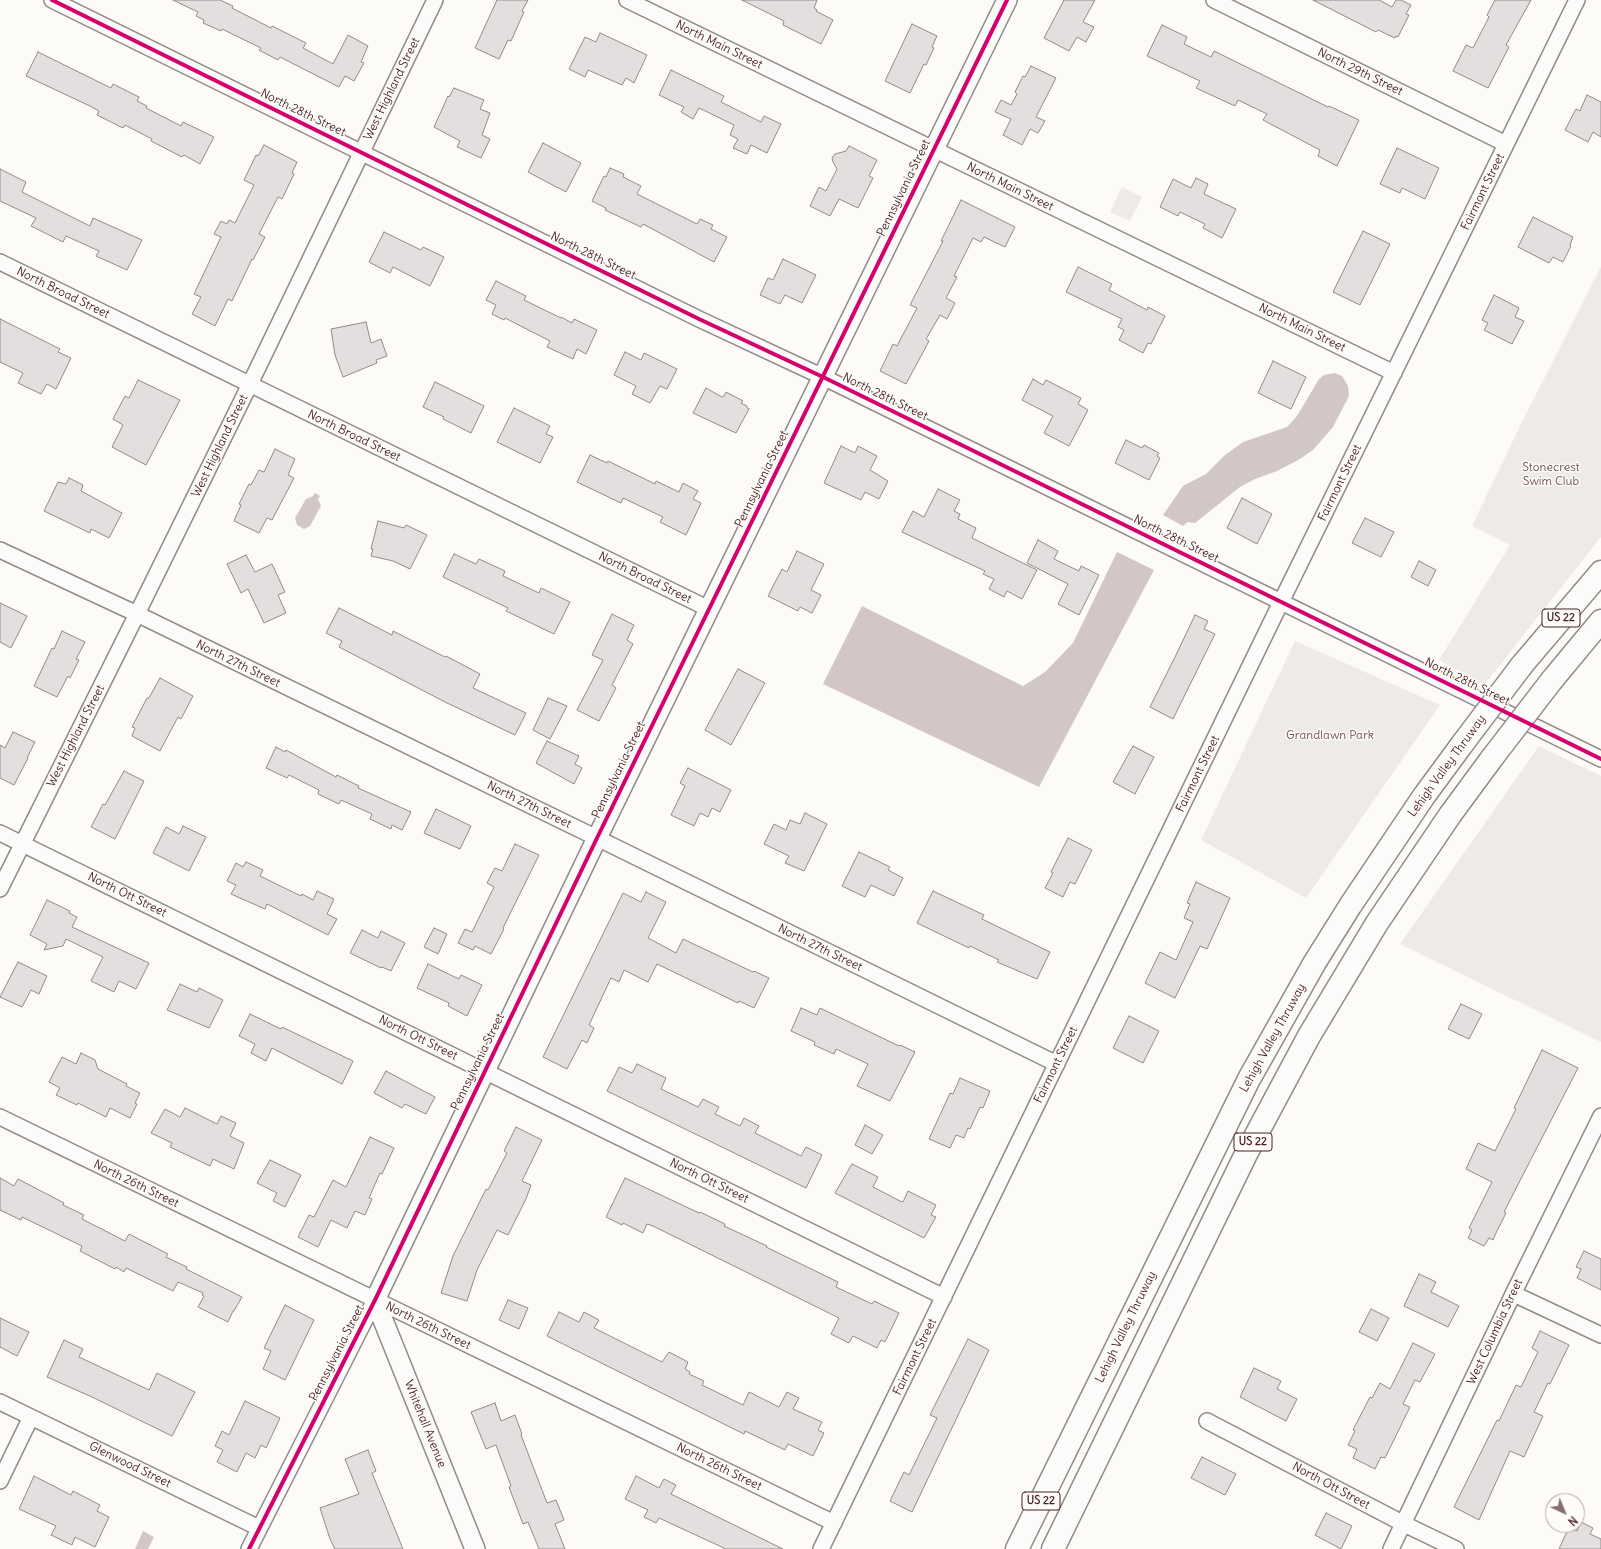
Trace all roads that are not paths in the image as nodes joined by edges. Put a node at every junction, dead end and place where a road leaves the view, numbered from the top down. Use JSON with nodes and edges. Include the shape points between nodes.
{"nodes":[{"id":1,"x":52,"y":0,"type":"edge"},
{"id":2,"x":434,"y":0,"type":"edge"},
{"id":3,"x":627,"y":0,"type":"edge"},
{"id":4,"x":1007,"y":0,"type":"edge"},
{"id":5,"x":1214,"y":0,"type":"edge"},
{"id":6,"x":1577,"y":0,"type":"edge"},
{"id":7,"x":1506,"y":144,"type":"junction"},
{"id":8,"x":934,"y":150,"type":"junction"},
{"id":9,"x":360,"y":153,"type":"junction"},
{"id":10,"x":0,"y":262,"type":"edge"},
{"id":11,"x":1394,"y":373,"type":"junction"},
{"id":12,"x":823,"y":377,"type":"junction"},
{"id":13,"x":250,"y":384,"type":"junction"},
{"id":14,"x":0,"y":550,"type":"edge"},
{"id":15,"x":1601,"y":572,"type":"edge"},
{"id":16,"x":1281,"y":602,"type":"junction"},
{"id":17,"x":709,"y":609,"type":"junction"},
{"id":18,"x":137,"y":614,"type":"junction"},
{"id":19,"x":1601,"y":621,"type":"edge"},
{"id":20,"x":1601,"y":759,"type":"edge"},
{"id":21,"x":0,"y":832,"type":"edge"},
{"id":22,"x":597,"y":838,"type":"junction"},
{"id":23,"x":22,"y":843,"type":"junction"},
{"id":24,"x":0,"y":889,"type":"edge"},
{"id":25,"x":1057,"y":1064,"type":"junction"},
{"id":26,"x":485,"y":1071,"type":"junction"},
{"id":27,"x":1601,"y":1116,"type":"edge"},
{"id":28,"x":0,"y":1117,"type":"edge"},
{"id":29,"x":1514,"y":1294,"type":"junction"},
{"id":30,"x":944,"y":1297,"type":"junction"},
{"id":31,"x":375,"y":1300,"type":"junction"},
{"id":32,"x":1601,"y":1335,"type":"edge"},
{"id":33,"x":0,"y":1402,"type":"edge"},
{"id":34,"x":31,"y":1417,"type":"junction"},
{"id":35,"x":1208,"y":1421,"type":"dead end"},
{"id":36,"x":0,"y":1481,"type":"edge"},
{"id":37,"x":834,"y":1523,"type":"junction"},
{"id":38,"x":1404,"y":1524,"type":"junction"},
{"id":39,"x":259,"y":1528,"type":"junction"},
{"id":40,"x":249,"y":1549,"type":"edge"},
{"id":41,"x":475,"y":1549,"type":"edge"},
{"id":42,"x":821,"y":1549,"type":"edge"},
{"id":43,"x":1017,"y":1549,"type":"edge"},
{"id":44,"x":1053,"y":1549,"type":"edge"},
{"id":45,"x":1391,"y":1549,"type":"edge"},
{"id":46,"x":1456,"y":1549,"type":"edge"}],
"edges":[{"from":1,"to":9,"type":"street","name":"North 28th Street"},
{"from":2,"to":9,"type":"street","name":"West Highland Street"},
{"from":3,"to":8,"type":"street","name":"North Main Street"},
{"from":4,"to":8,"type":"street","name":"Pennsylvania Street"},
{"from":5,"to":7,"type":"street","name":"North 29th Street"},
{"from":6,"to":7,"type":"street","name":"Fairmont Street"},
{"from":7,"to":11,"type":"street","name":"Fairmont Street"},
{"from":8,"to":11,"type":"street","name":"North Main Street"},
{"from":8,"to":12,"type":"street","name":"Pennsylvania Street"},
{"from":9,"to":12,"type":"street","name":"North 28th Street"},
{"from":9,"to":13,"type":"street","name":"West Highland Street"},
{"from":10,"to":13,"type":"street","name":"North Broad Street"},
{"from":11,"to":16,"type":"street","name":"Fairmont Street"},
{"from":12,"to":16,"type":"street","name":"North 28th Street"},
{"from":12,"to":17,"type":"street","name":"Pennsylvania Street"},
{"from":13,"to":17,"type":"street","name":"North Broad Street"},
{"from":13,"to":18,"type":"street","name":"West Highland Street"},
{"from":14,"to":18,"type":"street","name":"North 27th Street"},
{"from":15,"to":43,"type":"highway","name":"Lehigh Valley Thruway","number":"US 22","bridge":true,"via":[[1522,665],[1424,796],[1315,962],[1249,1079]]},
{"from":16,"to":20,"type":"street","name":"North 28th Street"},
{"from":16,"to":25,"type":"street","name":"Fairmont Street"},
{"from":17,"to":22,"type":"street","name":"Pennsylvania Street"},
{"from":18,"to":22,"type":"street","name":"North 27th Street"},
{"from":18,"to":23,"type":"street","name":"West Highland Street"},
{"from":19,"to":44,"type":"highway","number":"US 22","bridge":true,"via":[[1552,680],[1450,815],[1377,923],[1343,979],[1247,1152]]},
{"from":21,"to":23,"type":"street","name":"North Ott Street"},
{"from":22,"to":25,"type":"street","name":"North 27th Street"},
{"from":22,"to":26,"type":"street","name":"Pennsylvania Street"},
{"from":23,"to":24,"type":"street","name":"West Highland Street"},
{"from":23,"to":26,"type":"street","name":"North Ott Street"},
{"from":25,"to":30,"type":"street","name":"Fairmont Street"},
{"from":26,"to":30,"type":"street","name":"North Ott Street"},
{"from":26,"to":31,"type":"street","name":"Pennsylvania Street"},
{"from":27,"to":29,"type":"street","name":"West Columbia Street"},
{"from":28,"to":31,"type":"street","name":"North 26th Street"},
{"from":29,"to":32,"type":"street"},
{"from":29,"to":38,"type":"street","name":"West Columbia Street"},
{"from":30,"to":37,"type":"street","name":"Fairmont Street"},
{"from":31,"to":37,"type":"street","name":"North 26th Street"},
{"from":31,"to":39,"type":"street","name":"Pennsylvania Street"},
{"from":31,"to":41,"type":"street","name":"Whitehall Avenue"},
{"from":33,"to":34,"type":"street","name":"Glenwood Street"},
{"from":34,"to":36,"type":"street"},
{"from":34,"to":39,"type":"street","name":"Glenwood Street"},
{"from":35,"to":38,"type":"street","name":"North Ott Street"},
{"from":37,"to":42,"type":"street","name":"Fairmont Street"},
{"from":38,"to":45,"type":"street","name":"West Columbia Street"},
{"from":38,"to":46,"type":"street","name":"North Ott Street"},
{"from":39,"to":40,"type":"street","name":"Pennsylvania Street"}]}
